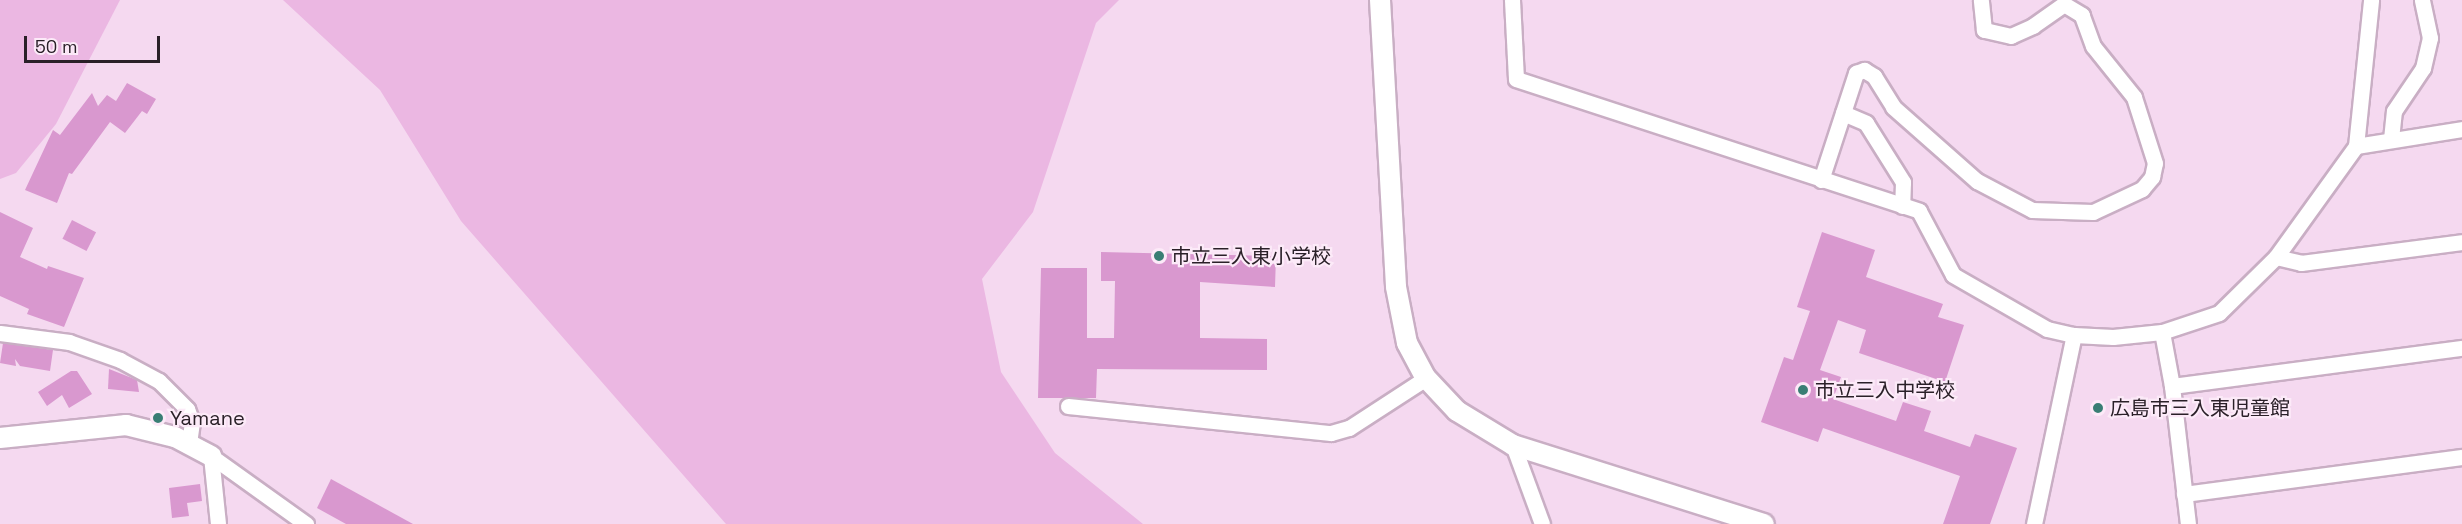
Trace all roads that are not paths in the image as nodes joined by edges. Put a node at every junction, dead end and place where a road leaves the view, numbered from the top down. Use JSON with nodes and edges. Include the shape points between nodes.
{"nodes":[{"id":1,"x":1380,"y":0,"type":"edge"},
{"id":2,"x":1512,"y":0,"type":"edge"},
{"id":3,"x":1981,"y":0,"type":"edge"},
{"id":4,"x":2372,"y":0,"type":"edge"},
{"id":5,"x":2422,"y":0,"type":"edge"},
{"id":6,"x":1843,"y":113,"type":"junction"},
{"id":7,"x":2462,"y":129,"type":"edge"},
{"id":8,"x":2391,"y":139,"type":"junction"},
{"id":9,"x":2356,"y":146,"type":"junction"},
{"id":10,"x":1821,"y":180,"type":"junction"},
{"id":11,"x":1902,"y":206,"type":"junction"},
{"id":12,"x":2462,"y":242,"type":"edge"},
{"id":13,"x":2276,"y":257,"type":"junction"},
{"id":14,"x":2162,"y":332,"type":"junction"},
{"id":15,"x":0,"y":333,"type":"edge"},
{"id":16,"x":2074,"y":335,"type":"junction"},
{"id":17,"x":2462,"y":348,"type":"edge"},
{"id":18,"x":1426,"y":378,"type":"junction"},
{"id":19,"x":2172,"y":386,"type":"junction"},
{"id":20,"x":1068,"y":405,"type":"dead end"},
{"id":21,"x":0,"y":438,"type":"edge"},
{"id":22,"x":189,"y":444,"type":"junction"},
{"id":23,"x":1513,"y":445,"type":"junction"},
{"id":24,"x":211,"y":456,"type":"junction"},
{"id":25,"x":2462,"y":457,"type":"edge"},
{"id":26,"x":2184,"y":494,"type":"junction"},
{"id":27,"x":218,"y":524,"type":"edge"},
{"id":28,"x":306,"y":524,"type":"edge"},
{"id":29,"x":1542,"y":524,"type":"edge"},
{"id":30,"x":1764,"y":524,"type":"edge"},
{"id":31,"x":2034,"y":524,"type":"edge"},
{"id":32,"x":2188,"y":524,"type":"edge"}],
"edges":[{"from":1,"to":18,"type":"street","via":[[1396,288],[1407,343]]},
{"from":2,"to":10,"type":"street","via":[[1516,79]]},
{"from":3,"to":6,"type":"street","via":[[1984,30],[2011,36],[2064,4],[2082,15],[2093,46],[2134,97],[2155,163],[2152,177],[2142,189],[2093,212],[2032,210],[1977,181],[1893,107],[1874,76],[1864,70],[1856,73]]},
{"from":4,"to":9,"type":"street"},
{"from":5,"to":8,"type":"street","via":[[2430,38],[2423,68],[2394,111]]},
{"from":6,"to":10,"type":"street"},
{"from":6,"to":11,"type":"street","via":[[1866,123],[1872,132],[1903,182]]},
{"from":7,"to":8,"type":"street"},
{"from":8,"to":9,"type":"street"},
{"from":9,"to":13,"type":"street"},
{"from":10,"to":11,"type":"street"},
{"from":11,"to":16,"type":"street","via":[[1919,211],[1953,275],[2047,329]]},
{"from":12,"to":13,"type":"street","via":[[2301,263]]},
{"from":13,"to":14,"type":"street","via":[[2219,313]]},
{"from":14,"to":16,"type":"street"},
{"from":14,"to":19,"type":"street"},
{"from":15,"to":22,"type":"street","via":[[69,342],[120,360],[159,381],[187,409],[192,422]]},
{"from":16,"to":31,"type":"street"},
{"from":17,"to":19,"type":"street"},
{"from":18,"to":20,"type":"street","via":[[1349,428],[1331,433]]},
{"from":18,"to":23,"type":"street","via":[[1457,411]]},
{"from":19,"to":26,"type":"street"},
{"from":21,"to":22,"type":"street","via":[[126,424]]},
{"from":22,"to":24,"type":"street"},
{"from":23,"to":29,"type":"street"},
{"from":23,"to":30,"type":"street"},
{"from":24,"to":27,"type":"street"},
{"from":24,"to":28,"type":"street"},
{"from":25,"to":26,"type":"street"},
{"from":26,"to":32,"type":"street"}]}
